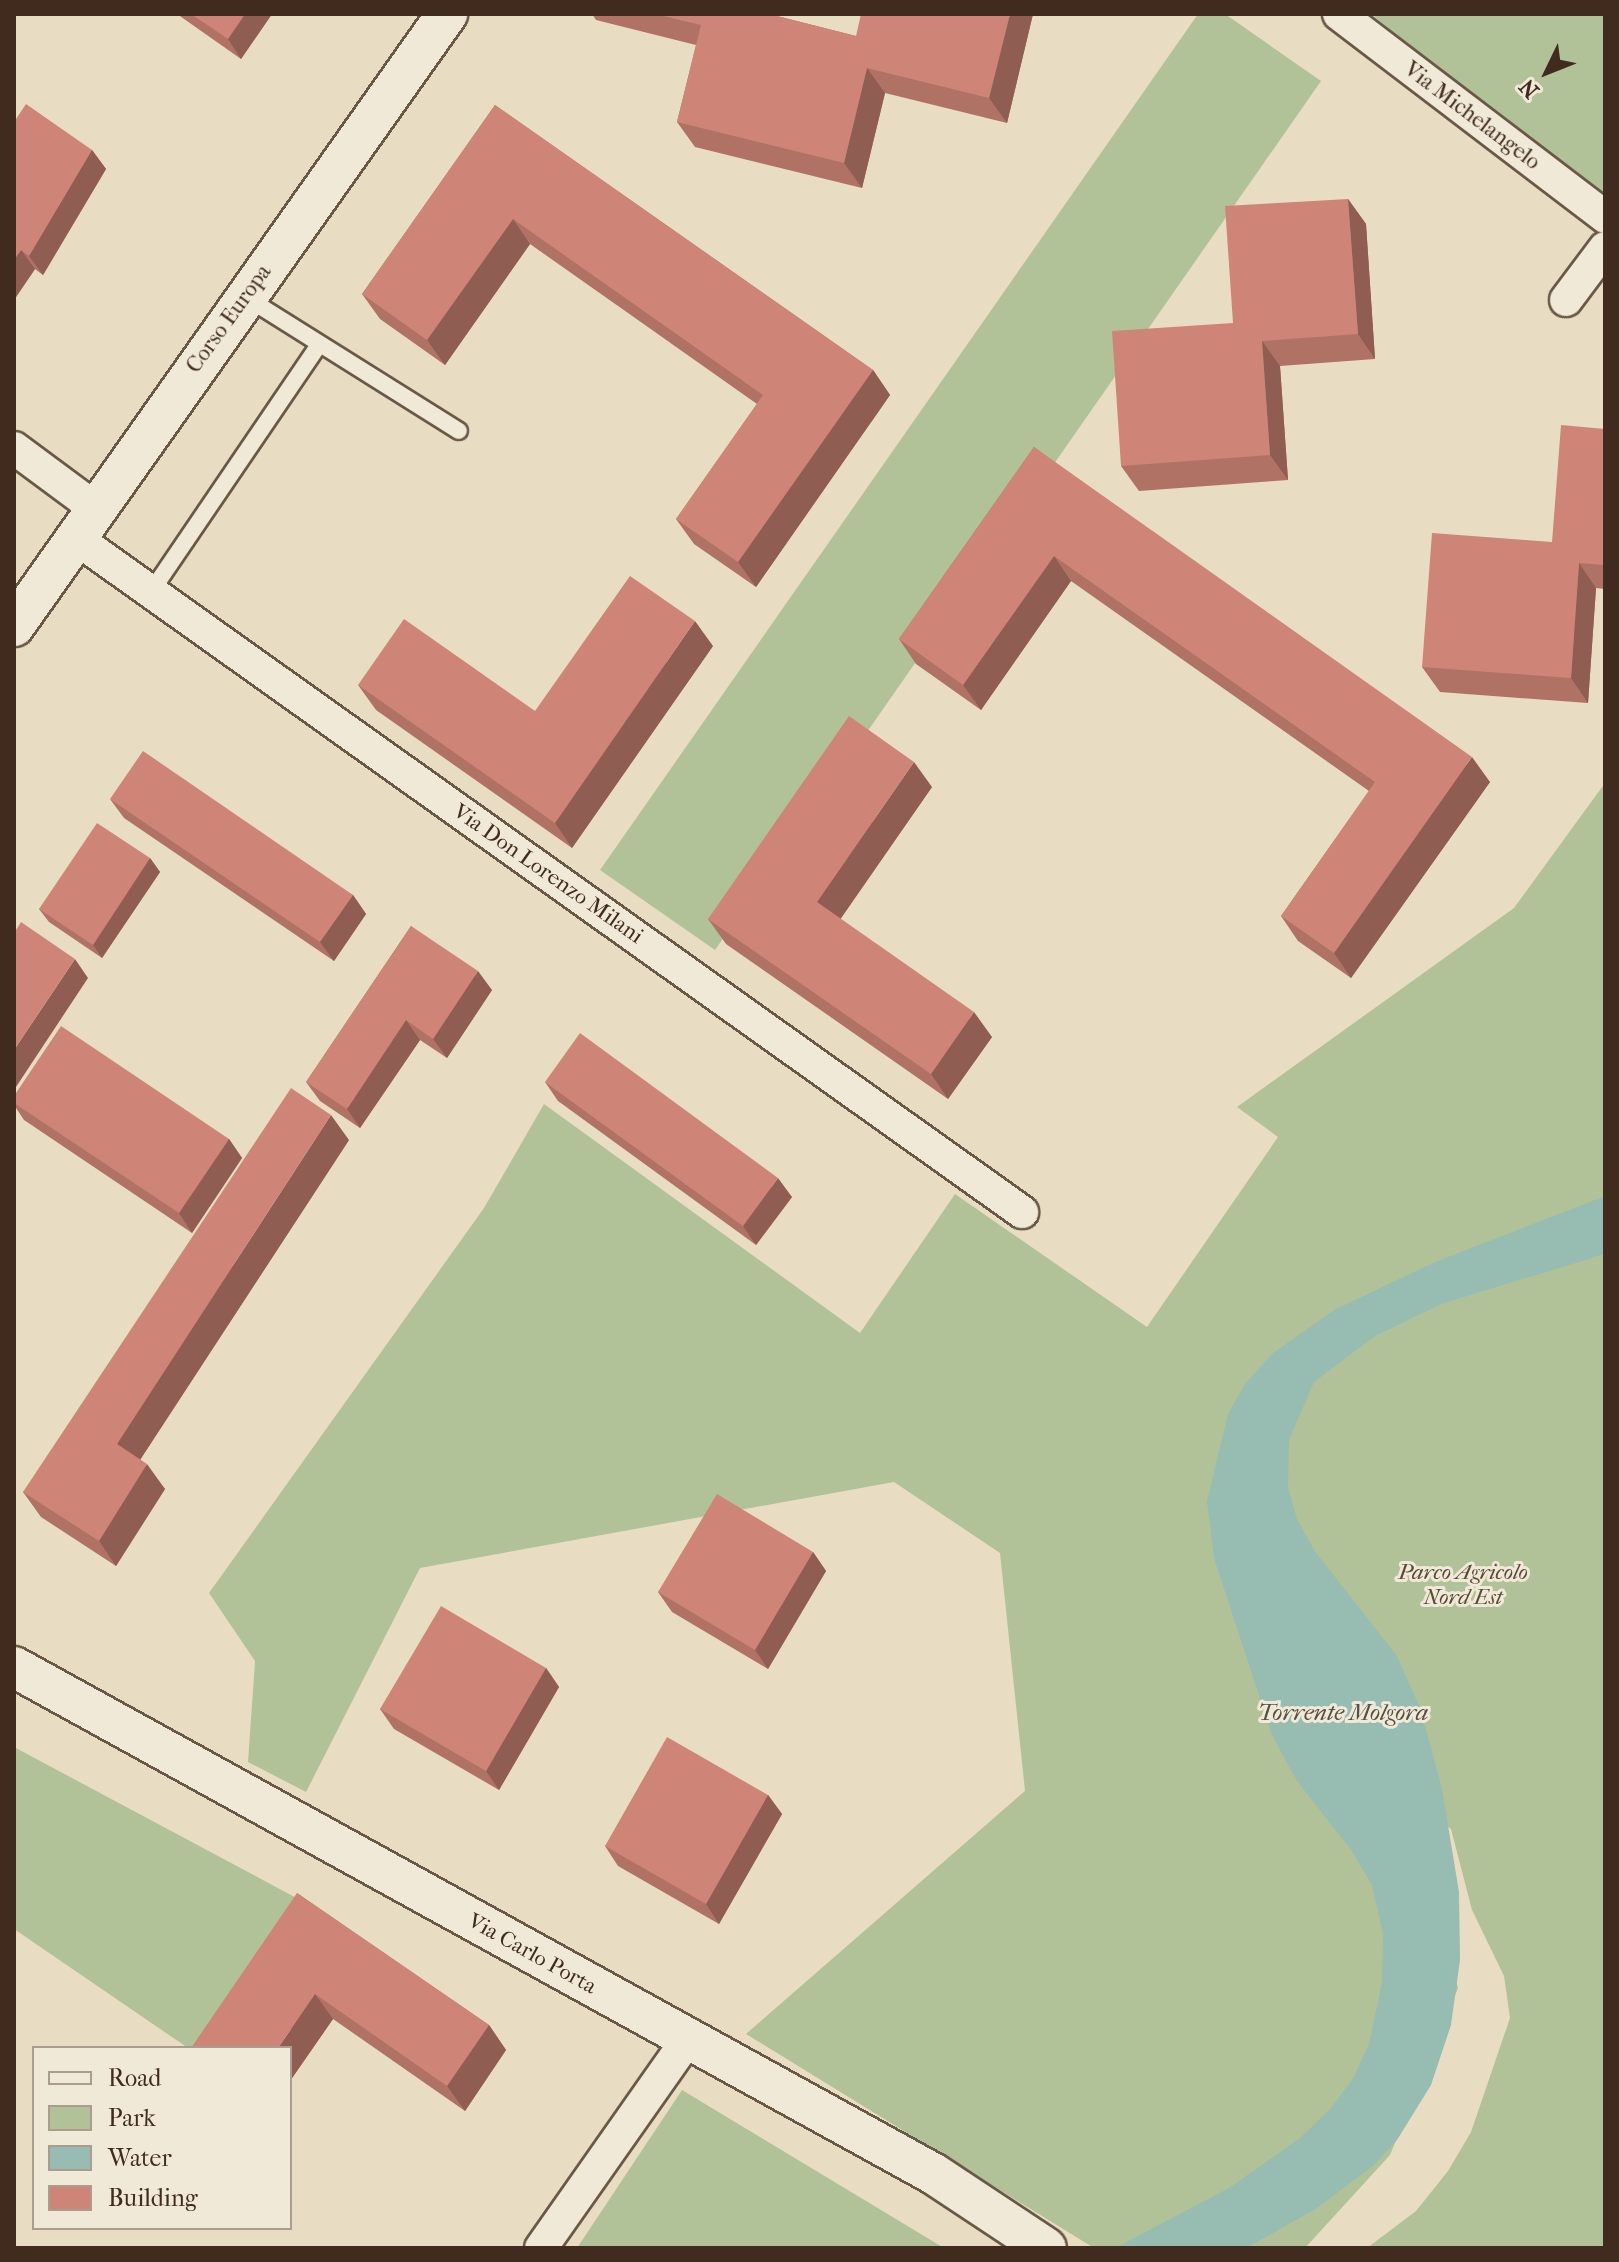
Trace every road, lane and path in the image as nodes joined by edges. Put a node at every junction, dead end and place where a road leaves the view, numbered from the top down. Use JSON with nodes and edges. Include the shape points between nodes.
{"nodes":[{"id":1,"x":447,"y":14,"type":"edge"},
{"id":2,"x":1339,"y":14,"type":"edge"},
{"id":3,"x":1605,"y":217,"type":"edge"},
{"id":4,"x":1605,"y":248,"type":"edge"},
{"id":5,"x":245,"y":297,"type":"junction"},
{"id":6,"x":1566,"y":300,"type":"dead end"},
{"id":7,"x":319,"y":345,"type":"junction"},
{"id":8,"x":459,"y":431,"type":"dead end"},
{"id":9,"x":14,"y":448,"type":"edge"},
{"id":10,"x":84,"y":522,"type":"junction"},
{"id":11,"x":151,"y":592,"type":"junction"},
{"id":12,"x":14,"y":626,"type":"edge"},
{"id":13,"x":1022,"y":1212,"type":"dead end"},
{"id":14,"x":14,"y":1667,"type":"edge"},
{"id":15,"x":688,"y":2039,"type":"junction"},
{"id":16,"x":1039,"y":2243,"type":"edge"},
{"id":17,"x":541,"y":2248,"type":"edge"}],
"edges":[{"from":1,"to":5,"type":"street","name":"Corso Europa"},
{"from":2,"to":3,"type":"street","name":"Via Michelangelo"},
{"from":4,"to":6,"type":"street"},
{"from":5,"to":7,"type":"lane"},
{"from":5,"to":10,"type":"street","name":"Corso Europa"},
{"from":7,"to":8,"type":"lane"},
{"from":7,"to":11,"type":"lane"},
{"from":9,"to":10,"type":"street","name":"Via Don Lorenzo Milani"},
{"from":10,"to":11,"type":"street","name":"Via Don Lorenzo Milani"},
{"from":10,"to":12,"type":"street","name":"Corso Europa"},
{"from":11,"to":13,"type":"street","name":"Via Don Lorenzo Milani"},
{"from":14,"to":15,"type":"street","name":"Via Carlo Porta"},
{"from":15,"to":16,"type":"street","name":"Via Carlo Porta","via":[[934,2174]]},
{"from":15,"to":17,"type":"street"}]}
